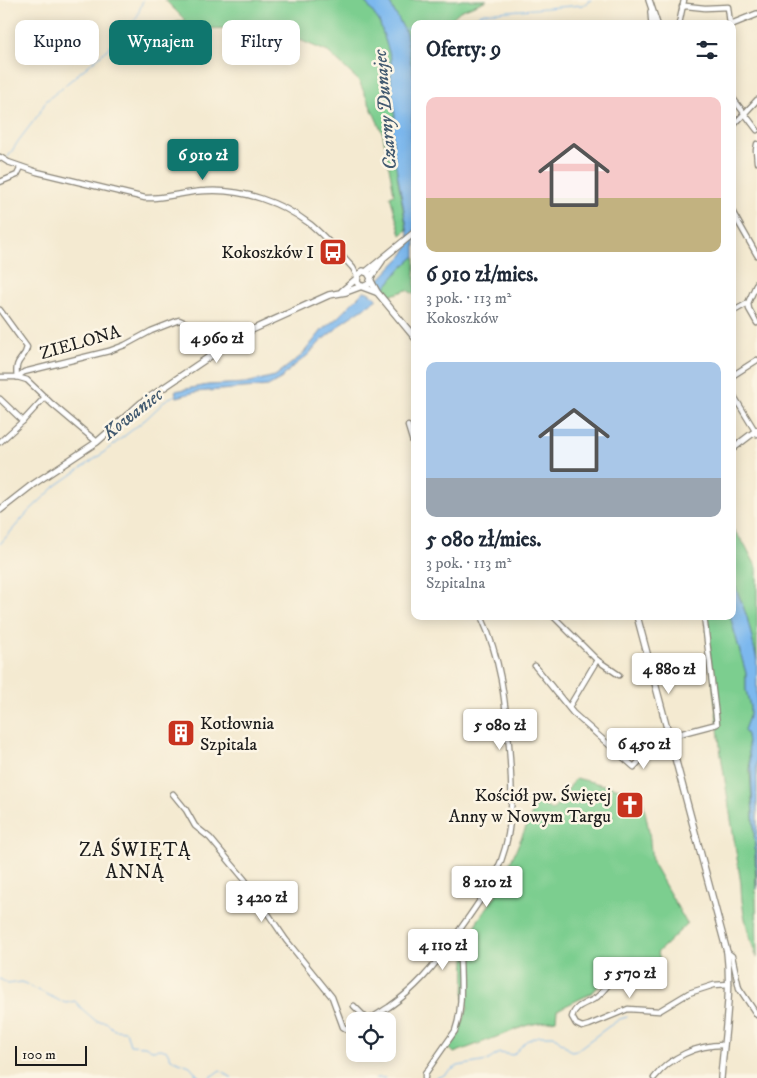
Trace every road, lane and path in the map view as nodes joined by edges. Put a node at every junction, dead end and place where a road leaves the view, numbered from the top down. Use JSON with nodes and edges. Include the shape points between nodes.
{"nodes":[{"id":1,"x":649,"y":0,"type":"edge"},
{"id":2,"x":684,"y":0,"type":"edge"},
{"id":3,"x":682,"y":7,"type":"junction"},
{"id":4,"x":651,"y":8,"type":"junction"},
{"id":5,"x":757,"y":14,"type":"edge"},
{"id":6,"x":652,"y":20,"type":"edge"},
{"id":7,"x":656,"y":20,"type":"edge"},
{"id":8,"x":680,"y":20,"type":"edge"},
{"id":9,"x":730,"y":20,"type":"edge"},
{"id":10,"x":736,"y":22,"type":"edge"},
{"id":11,"x":757,"y":100,"type":"edge"},
{"id":12,"x":736,"y":102,"type":"edge"},
{"id":13,"x":745,"y":113,"type":"junction"},
{"id":14,"x":736,"y":123,"type":"edge"},
{"id":15,"x":757,"y":130,"type":"edge"},
{"id":16,"x":757,"y":144,"type":"edge"},
{"id":17,"x":0,"y":157,"type":"edge"},
{"id":18,"x":757,"y":162,"type":"edge"},
{"id":19,"x":21,"y":167,"type":"junction"},
{"id":20,"x":0,"y":182,"type":"edge"},
{"id":21,"x":736,"y":218,"type":"edge"},
{"id":22,"x":411,"y":235,"type":"edge"},
{"id":23,"x":757,"y":255,"type":"edge"},
{"id":24,"x":383,"y":259,"type":"junction"},
{"id":25,"x":360,"y":275,"type":"junction"},
{"id":26,"x":371,"y":279,"type":"junction"},
{"id":27,"x":757,"y":283,"type":"edge"},
{"id":28,"x":363,"y":286,"type":"junction"},
{"id":29,"x":341,"y":292,"type":"junction"},
{"id":30,"x":377,"y":292,"type":"junction"},
{"id":31,"x":748,"y":303,"type":"junction"},
{"id":32,"x":0,"y":310,"type":"edge"},
{"id":33,"x":736,"y":310,"type":"edge"},
{"id":34,"x":757,"y":323,"type":"edge"},
{"id":35,"x":411,"y":333,"type":"edge"},
{"id":36,"x":233,"y":341,"type":"junction"},
{"id":37,"x":757,"y":360,"type":"edge"},
{"id":38,"x":736,"y":373,"type":"edge"},
{"id":39,"x":0,"y":377,"type":"edge"},
{"id":40,"x":18,"y":377,"type":"junction"},
{"id":41,"x":45,"y":397,"type":"junction"},
{"id":42,"x":0,"y":399,"type":"edge"},
{"id":43,"x":736,"y":400,"type":"edge"},
{"id":44,"x":24,"y":421,"type":"junction"},
{"id":45,"x":408,"y":426,"type":"dead end"},
{"id":46,"x":756,"y":432,"type":"edge"},
{"id":47,"x":411,"y":436,"type":"edge"},
{"id":48,"x":0,"y":442,"type":"edge"},
{"id":49,"x":97,"y":442,"type":"junction"},
{"id":50,"x":736,"y":446,"type":"edge"},
{"id":51,"x":0,"y":510,"type":"edge"},
{"id":52,"x":484,"y":620,"type":"edge"},
{"id":53,"x":557,"y":620,"type":"edge"},
{"id":54,"x":638,"y":620,"type":"edge"},
{"id":55,"x":704,"y":620,"type":"edge"},
{"id":56,"x":597,"y":660,"type":"junction"},
{"id":57,"x":535,"y":666,"type":"dead end"},
{"id":58,"x":619,"y":675,"type":"dead end"},
{"id":59,"x":569,"y":707,"type":"junction"},
{"id":60,"x":669,"y":735,"type":"junction"},
{"id":61,"x":173,"y":794,"type":"dead end"},
{"id":62,"x":452,"y":941,"type":"junction"},
{"id":63,"x":727,"y":952,"type":"junction"},
{"id":64,"x":616,"y":976,"type":"dead end"},
{"id":65,"x":728,"y":984,"type":"junction"},
{"id":66,"x":354,"y":1006,"type":"dead end"},
{"id":67,"x":359,"y":1012,"type":"edge"},
{"id":68,"x":382,"y":1012,"type":"edge"},
{"id":69,"x":757,"y":1015,"type":"edge"},
{"id":70,"x":346,"y":1029,"type":"edge"},
{"id":71,"x":724,"y":1045,"type":"junction"},
{"id":72,"x":425,"y":1078,"type":"edge"},
{"id":73,"x":654,"y":1078,"type":"edge"},
{"id":74,"x":720,"y":1078,"type":"edge"}],
"edges":[{"from":1,"to":4,"type":"street"},
{"from":2,"to":3,"type":"street"},
{"from":3,"to":8,"type":"street"},
{"from":3,"to":9,"type":"street","via":[[728,7]]},
{"from":4,"to":6,"type":"street"},
{"from":4,"to":7,"type":"street"},
{"from":5,"to":10,"type":"street"},
{"from":11,"to":13,"type":"street"},
{"from":12,"to":13,"type":"street"},
{"from":13,"to":14,"type":"street"},
{"from":13,"to":15,"type":"street"},
{"from":16,"to":18,"type":"street"},
{"from":17,"to":19,"type":"street"},
{"from":19,"to":20,"type":"street","via":[[18,175]]},
{"from":19,"to":25,"type":"street","via":[[145,198],[206,190],[257,197],[308,223]]},
{"from":21,"to":23,"type":"street"},
{"from":22,"to":24,"type":"street"},
{"from":24,"to":25,"type":"street"},
{"from":24,"to":26,"type":"street"},
{"from":25,"to":26,"type":"street"},
{"from":25,"to":28,"type":"street","via":[[358,283]]},
{"from":25,"to":29,"type":"street"},
{"from":26,"to":28,"type":"street"},
{"from":26,"to":30,"type":"street"},
{"from":27,"to":31,"type":"street"},
{"from":28,"to":29,"type":"street"},
{"from":28,"to":30,"type":"street"},
{"from":29,"to":36,"type":"street","via":[[261,325]]},
{"from":30,"to":35,"type":"street"},
{"from":31,"to":33,"type":"street"},
{"from":31,"to":34,"type":"street"},
{"from":32,"to":40,"type":"street","via":[[27,347],[16,368]]},
{"from":36,"to":40,"type":"street","name":"ZIELONA","via":[[179,320],[109,352],[24,372]]},
{"from":36,"to":49,"type":"street","via":[[141,403]]},
{"from":37,"to":38,"type":"street"},
{"from":39,"to":40,"type":"street","name":"ZIELONA"},
{"from":40,"to":41,"type":"street","name":"ZIELONA","via":[[32,384]]},
{"from":41,"to":44,"type":"street"},
{"from":41,"to":49,"type":"street","name":"ZIELONA"},
{"from":42,"to":44,"type":"street"},
{"from":43,"to":46,"type":"street"},
{"from":44,"to":48,"type":"street"},
{"from":45,"to":47,"type":"street"},
{"from":46,"to":50,"type":"street"},
{"from":49,"to":51,"type":"street"},
{"from":52,"to":62,"type":"street","via":[[502,676],[512,814],[497,870]]},
{"from":53,"to":56,"type":"street"},
{"from":54,"to":60,"type":"street"},
{"from":55,"to":60,"type":"street","via":[[717,724]]},
{"from":56,"to":58,"type":"street"},
{"from":56,"to":59,"type":"street"},
{"from":57,"to":59,"type":"street"},
{"from":59,"to":60,"type":"street","via":[[634,767],[660,739]]},
{"from":60,"to":63,"type":"street"},
{"from":61,"to":70,"type":"street","via":[[195,826],[210,838],[245,880],[286,940],[332,997]]},
{"from":62,"to":68,"type":"street","via":[[417,984]]},
{"from":62,"to":72,"type":"street","via":[[460,951],[461,1006],[455,1031]]},
{"from":63,"to":65,"type":"street"},
{"from":63,"to":69,"type":"street","via":[[732,956],[739,988]]},
{"from":64,"to":65,"type":"street","via":[[596,998],[579,1006],[573,1013],[576,1024],[582,1027],[589,1025],[628,1009],[659,1011],[689,993]]},
{"from":65,"to":71,"type":"street"},
{"from":66,"to":67,"type":"street"},
{"from":71,"to":73,"type":"street","via":[[688,1052]]},
{"from":71,"to":74,"type":"street"}]}
